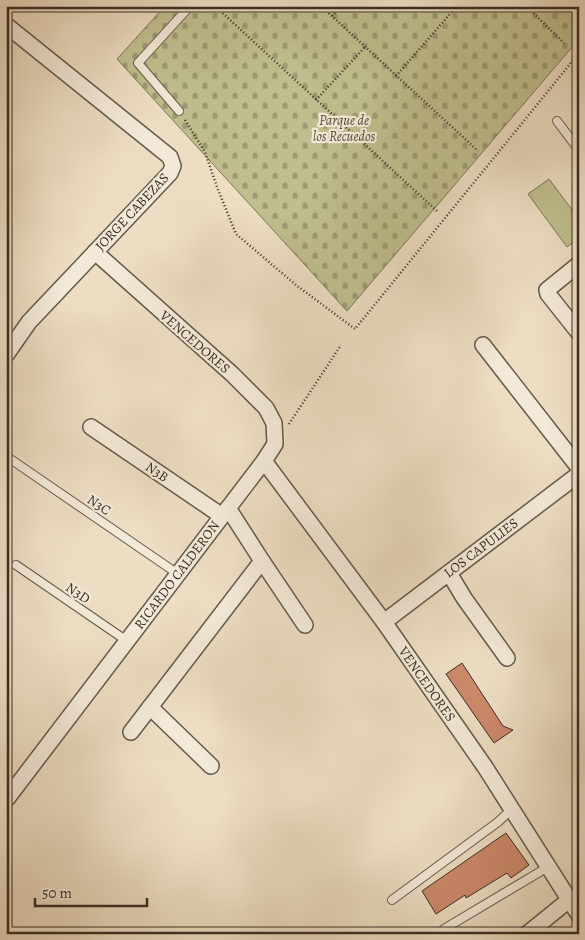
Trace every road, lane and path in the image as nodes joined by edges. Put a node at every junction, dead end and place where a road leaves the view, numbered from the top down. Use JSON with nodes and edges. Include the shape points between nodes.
{"nodes":[{"id":1,"x":190,"y":6,"type":"edge"},
{"id":2,"x":215,"y":6,"type":"edge"},
{"id":3,"x":321,"y":6,"type":"edge"},
{"id":4,"x":341,"y":6,"type":"edge"},
{"id":5,"x":457,"y":6,"type":"edge"},
{"id":6,"x":526,"y":6,"type":"edge"},
{"id":7,"x":332,"y":16,"type":"junction"},
{"id":8,"x":6,"y":25,"type":"edge"},
{"id":9,"x":564,"y":43,"type":"dead end"},
{"id":10,"x":365,"y":47,"type":"junction"},
{"id":11,"x":579,"y":53,"type":"edge"},
{"id":12,"x":396,"y":76,"type":"junction"},
{"id":13,"x":316,"y":100,"type":"junction"},
{"id":14,"x":179,"y":111,"type":"joint"},
{"id":15,"x":557,"y":121,"type":"dead end"},
{"id":16,"x":579,"y":150,"type":"edge"},
{"id":17,"x":478,"y":151,"type":"dead end"},
{"id":18,"x":437,"y":211,"type":"dead end"},
{"id":19,"x":95,"y":252,"type":"junction"},
{"id":20,"x":579,"y":264,"type":"edge"},
{"id":21,"x":579,"y":333,"type":"edge"},
{"id":22,"x":483,"y":344,"type":"dead end"},
{"id":23,"x":341,"y":345,"type":"dead end"},
{"id":24,"x":6,"y":355,"type":"edge"},
{"id":25,"x":92,"y":427,"type":"dead end"},
{"id":26,"x":275,"y":444,"type":"junction"},
{"id":27,"x":6,"y":456,"type":"edge"},
{"id":28,"x":264,"y":461,"type":"junction"},
{"id":29,"x":579,"y":468,"type":"edge"},
{"id":30,"x":579,"y":474,"type":"edge"},
{"id":31,"x":225,"y":512,"type":"junction"},
{"id":32,"x":262,"y":561,"type":"junction"},
{"id":33,"x":16,"y":565,"type":"dead end"},
{"id":34,"x":449,"y":573,"type":"junction"},
{"id":35,"x":178,"y":574,"type":"junction"},
{"id":36,"x":384,"y":622,"type":"junction"},
{"id":37,"x":305,"y":625,"type":"dead end"},
{"id":38,"x":127,"y":641,"type":"junction"},
{"id":39,"x":507,"y":658,"type":"dead end"},
{"id":40,"x":150,"y":707,"type":"junction"},
{"id":41,"x":131,"y":732,"type":"dead end"},
{"id":42,"x":211,"y":766,"type":"dead end"},
{"id":43,"x":6,"y":800,"type":"edge"},
{"id":44,"x":512,"y":810,"type":"junction"},
{"id":45,"x":548,"y":867,"type":"junction"},
{"id":46,"x":392,"y":900,"type":"dead end"},
{"id":47,"x":569,"y":900,"type":"junction"},
{"id":48,"x":579,"y":915,"type":"edge"},
{"id":49,"x":444,"y":929,"type":"dead end"},
{"id":50,"x":527,"y":934,"type":"edge"}],
"edges":[{"from":1,"to":14,"type":"lane","via":[[138,63]]},
{"from":2,"to":13,"type":"path"},
{"from":3,"to":7,"type":"path"},
{"from":4,"to":7,"type":"path"},
{"from":5,"to":12,"type":"path"},
{"from":6,"to":9,"type":"path"},
{"from":7,"to":10,"type":"path"},
{"from":8,"to":19,"type":"street","name":"JORGE CABEZAS","via":[[170,158],[173,166],[170,173]]},
{"from":10,"to":12,"type":"path"},
{"from":10,"to":13,"type":"path"},
{"from":11,"to":14,"type":"path","via":[[355,329],[236,234],[205,152]]},
{"from":12,"to":17,"type":"path"},
{"from":13,"to":18,"type":"path"},
{"from":15,"to":16,"type":"lane"},
{"from":19,"to":24,"type":"street","name":"JORGE CABEZAS","via":[[29,322]]},
{"from":19,"to":26,"type":"street","name":"VENCEDORES","via":[[266,408],[274,423]]},
{"from":20,"to":21,"type":"street","via":[[547,290]]},
{"from":22,"to":29,"type":"street"},
{"from":23,"to":26,"type":"path"},
{"from":25,"to":31,"type":"street","name":"N3B"},
{"from":26,"to":28,"type":"street","name":"RICARDO CALDERON"},
{"from":27,"to":35,"type":"lane","name":"N3C"},
{"from":28,"to":31,"type":"street","name":"RICARDO CALDERON"},
{"from":28,"to":36,"type":"street","name":"VENCEDORES"},
{"from":30,"to":34,"type":"street","name":"LOS CAPULIES"},
{"from":31,"to":32,"type":"street"},
{"from":31,"to":35,"type":"street","name":"RICARDO CALDERON"},
{"from":32,"to":37,"type":"street"},
{"from":32,"to":40,"type":"street"},
{"from":33,"to":38,"type":"lane","name":"N3D"},
{"from":34,"to":36,"type":"street","name":"LOS CAPULIES"},
{"from":34,"to":39,"type":"street"},
{"from":35,"to":38,"type":"street","name":"RICARDO CALDERON"},
{"from":36,"to":44,"type":"street","name":"VENCEDORES"},
{"from":38,"to":43,"type":"street","name":"RICARDO CALDERON"},
{"from":40,"to":41,"type":"street"},
{"from":40,"to":42,"type":"street"},
{"from":44,"to":45,"type":"street","name":"VENCEDORES"},
{"from":44,"to":46,"type":"lane"},
{"from":45,"to":47,"type":"street","name":"VENCEDORES"},
{"from":45,"to":49,"type":"lane"},
{"from":47,"to":48,"type":"street","name":"VENCEDORES"},
{"from":47,"to":50,"type":"street"}]}
